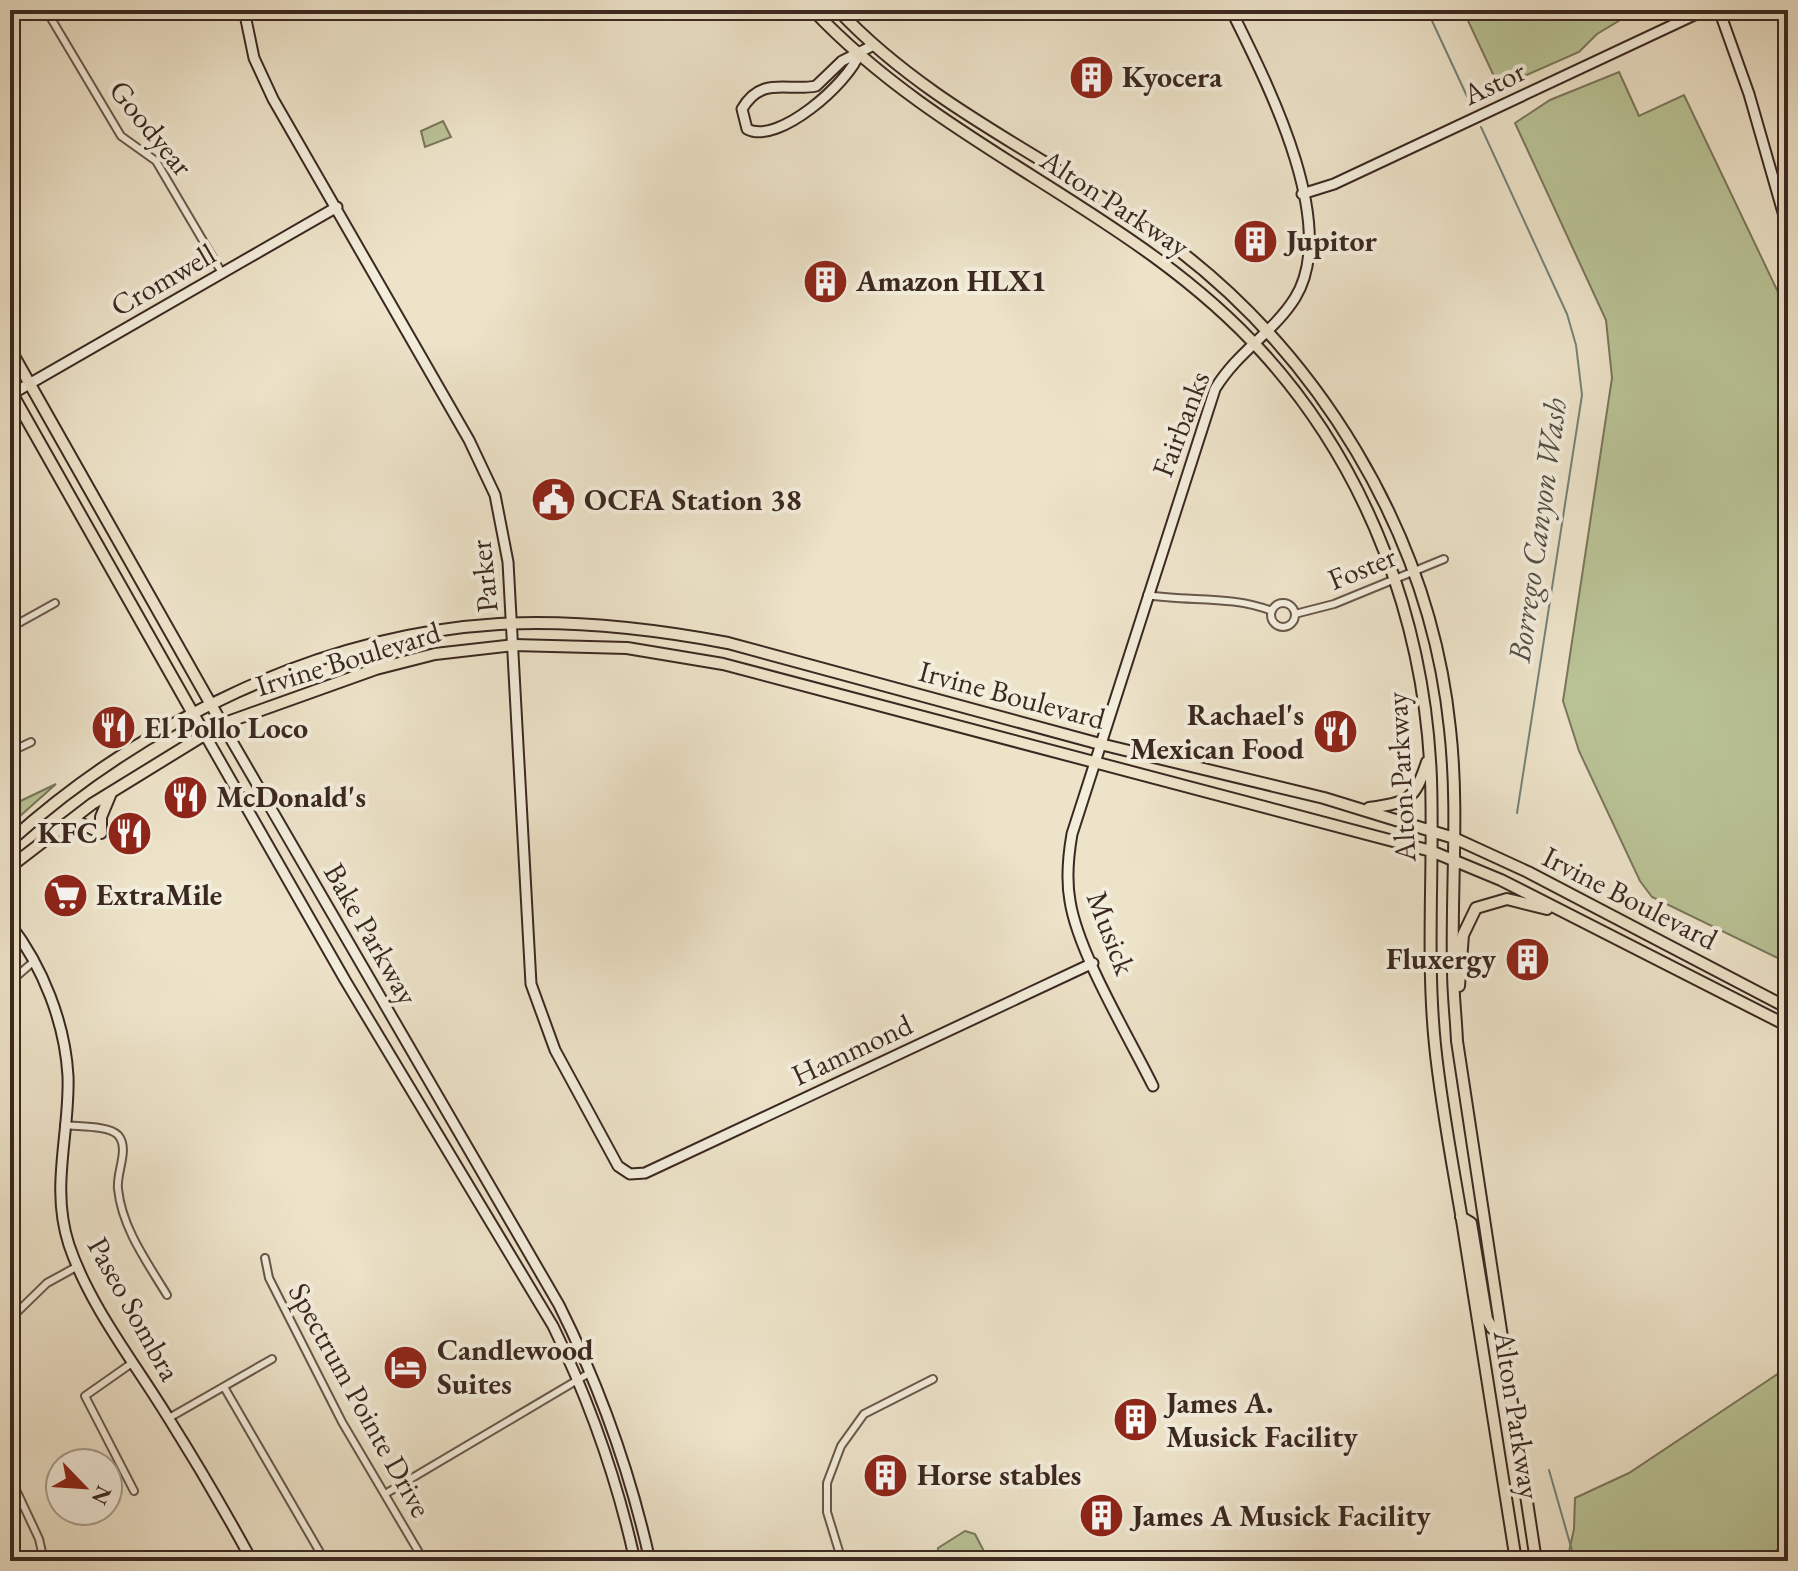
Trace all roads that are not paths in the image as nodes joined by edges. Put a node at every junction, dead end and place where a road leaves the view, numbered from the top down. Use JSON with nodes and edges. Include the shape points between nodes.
{"nodes":[{"id":1,"x":46,"y":10,"type":"edge"},
{"id":2,"x":244,"y":10,"type":"edge"},
{"id":3,"x":813,"y":10,"type":"edge"},
{"id":4,"x":838,"y":10,"type":"edge"},
{"id":5,"x":1231,"y":10,"type":"edge"},
{"id":6,"x":1705,"y":10,"type":"edge"},
{"id":7,"x":1719,"y":10,"type":"edge"},
{"id":8,"x":874,"y":45,"type":"junction"},
{"id":9,"x":859,"y":54,"type":"junction"},
{"id":10,"x":1302,"y":194,"type":"junction"},
{"id":11,"x":337,"y":207,"type":"junction"},
{"id":12,"x":1788,"y":230,"type":"edge"},
{"id":13,"x":222,"y":273,"type":"junction"},
{"id":14,"x":1266,"y":330,"type":"junction"},
{"id":15,"x":1253,"y":342,"type":"junction"},
{"id":16,"x":10,"y":349,"type":"edge"},
{"id":17,"x":30,"y":383,"type":"junction"},
{"id":18,"x":11,"y":393,"type":"edge"},
{"id":19,"x":1444,"y":559,"type":"dead end"},
{"id":20,"x":1412,"y":572,"type":"junction"},
{"id":21,"x":1395,"y":578,"type":"junction"},
{"id":22,"x":1147,"y":595,"type":"junction"},
{"id":23,"x":55,"y":603,"type":"dead end"},
{"id":24,"x":1272,"y":611,"type":"junction"},
{"id":25,"x":1295,"y":614,"type":"junction"},
{"id":26,"x":513,"y":624,"type":"junction"},
{"id":27,"x":10,"y":628,"type":"edge"},
{"id":28,"x":514,"y":645,"type":"junction"},
{"id":29,"x":212,"y":705,"type":"junction"},
{"id":30,"x":194,"y":714,"type":"junction"},
{"id":31,"x":222,"y":724,"type":"junction"},
{"id":32,"x":204,"y":733,"type":"junction"},
{"id":33,"x":31,"y":742,"type":"dead end"},
{"id":34,"x":1100,"y":744,"type":"junction"},
{"id":35,"x":10,"y":752,"type":"edge"},
{"id":36,"x":1430,"y":754,"type":"junction"},
{"id":37,"x":1095,"y":761,"type":"junction"},
{"id":38,"x":113,"y":790,"type":"junction"},
{"id":39,"x":1363,"y":809,"type":"junction"},
{"id":40,"x":58,"y":829,"type":"junction"},
{"id":41,"x":1431,"y":831,"type":"junction"},
{"id":42,"x":1454,"y":838,"type":"junction"},
{"id":43,"x":10,"y":841,"type":"edge"},
{"id":44,"x":1431,"y":851,"type":"junction"},
{"id":45,"x":1454,"y":859,"type":"junction"},
{"id":46,"x":10,"y":867,"type":"edge"},
{"id":47,"x":1577,"y":919,"type":"junction"},
{"id":48,"x":10,"y":924,"type":"edge"},
{"id":49,"x":33,"y":962,"type":"junction"},
{"id":50,"x":1093,"y":963,"type":"junction"},
{"id":51,"x":10,"y":982,"type":"edge"},
{"id":52,"x":1788,"y":1008,"type":"edge"},
{"id":53,"x":1456,"y":1024,"type":"junction"},
{"id":54,"x":1788,"y":1026,"type":"edge"},
{"id":55,"x":1153,"y":1086,"type":"dead end"},
{"id":56,"x":64,"y":1125,"type":"junction"},
{"id":57,"x":630,"y":1174,"type":"joint"},
{"id":58,"x":1461,"y":1217,"type":"junction"},
{"id":59,"x":265,"y":1258,"type":"dead end"},
{"id":60,"x":78,"y":1266,"type":"junction"},
{"id":61,"x":167,"y":1295,"type":"dead end"},
{"id":62,"x":10,"y":1319,"type":"edge"},
{"id":63,"x":1500,"y":1329,"type":"junction"},
{"id":64,"x":272,"y":1359,"type":"dead end"},
{"id":65,"x":132,"y":1363,"type":"junction"},
{"id":66,"x":591,"y":1372,"type":"junction"},
{"id":67,"x":578,"y":1378,"type":"junction"},
{"id":68,"x":933,"y":1379,"type":"dead end"},
{"id":69,"x":224,"y":1387,"type":"junction"},
{"id":70,"x":169,"y":1418,"type":"junction"},
{"id":71,"x":10,"y":1477,"type":"edge"},
{"id":72,"x":134,"y":1491,"type":"dead end"},
{"id":73,"x":385,"y":1494,"type":"junction"},
{"id":74,"x":250,"y":1556,"type":"edge"},
{"id":75,"x":1788,"y":1556,"type":"edge"},
{"id":76,"x":44,"y":1561,"type":"edge"},
{"id":77,"x":231,"y":1561,"type":"edge"},
{"id":78,"x":325,"y":1561,"type":"edge"},
{"id":79,"x":424,"y":1561,"type":"edge"},
{"id":80,"x":635,"y":1561,"type":"edge"},
{"id":81,"x":650,"y":1561,"type":"edge"},
{"id":82,"x":842,"y":1561,"type":"edge"},
{"id":83,"x":1516,"y":1561,"type":"edge"},
{"id":84,"x":1536,"y":1561,"type":"edge"},
{"id":85,"x":1779,"y":1561,"type":"edge"}],
"edges":[{"from":1,"to":13,"type":"street","name":"Goodyear","via":[[121,136],[162,169]]},
{"from":2,"to":11,"type":"street","name":"Parker","via":[[254,58],[273,99]]},
{"from":3,"to":9,"type":"main road","name":"Alton Parkway"},
{"from":4,"to":8,"type":"main road","name":"Alton Parkway"},
{"from":5,"to":10,"type":"street","name":"Fairbanks","via":[[1290,137]]},
{"from":6,"to":10,"type":"street","name":"Astor","via":[[1334,184]]},
{"from":7,"to":12,"type":"street"},
{"from":8,"to":9,"type":"street"},
{"from":8,"to":14,"type":"main road","name":"Alton Parkway","via":[[959,111],[1175,247]]},
{"from":9,"to":9,"type":"street","via":[[842,61],[816,86],[783,84],[757,93],[742,109],[747,129],[761,132],[804,114],[853,70]]},
{"from":9,"to":15,"type":"main road","name":"Alton Parkway","via":[[931,113],[1157,256]]},
{"from":10,"to":14,"type":"street","name":"Fairbanks","via":[[1308,267],[1296,297]]},
{"from":11,"to":13,"type":"street","name":"Cromwell"},
{"from":11,"to":26,"type":"street","name":"Parker","via":[[488,476],[504,534]]},
{"from":13,"to":17,"type":"street","name":"Cromwell"},
{"from":14,"to":15,"type":"street","name":"Fairbanks"},
{"from":14,"to":20,"type":"main road","name":"Alton Parkway","via":[[1311,383],[1355,450]]},
{"from":15,"to":21,"type":"main road","name":"Alton Parkway","via":[[1306,406],[1343,464]]},
{"from":15,"to":22,"type":"street","name":"Fairbanks","via":[[1215,389]]},
{"from":16,"to":17,"type":"main road","name":"Bake Parkway"},
{"from":17,"to":18,"type":"street","name":"Cromwell"},
{"from":17,"to":29,"type":"main road","name":"Bake Parkway"},
{"from":18,"to":30,"type":"main road","name":"Bake Parkway"},
{"from":19,"to":20,"type":"street","name":"Foster"},
{"from":20,"to":21,"type":"street","name":"Foster"},
{"from":20,"to":42,"type":"main road","name":"Alton Parkway","via":[[1445,688]]},
{"from":21,"to":25,"type":"street","name":"Foster"},
{"from":21,"to":36,"type":"main road","name":"Alton Parkway","via":[[1419,670]]},
{"from":22,"to":24,"type":"street","via":[[1246,601]]},
{"from":22,"to":34,"type":"street","name":"Fairbanks"},
{"from":23,"to":27,"type":"street"},
{"from":24,"to":25,"type":"street","via":[[1287,603]]},
{"from":24,"to":25,"type":"street","via":[[1275,624],[1284,626]]},
{"from":26,"to":28,"type":"street","name":"Parker"},
{"from":26,"to":29,"type":"main road","name":"Irvine Boulevard","via":[[438,631],[363,647]]},
{"from":26,"to":34,"type":"main road","name":"Irvine Boulevard","via":[[643,630],[728,643]]},
{"from":28,"to":31,"type":"main road","name":"Irvine Boulevard","via":[[435,654],[376,669]]},
{"from":28,"to":37,"type":"main road","name":"Irvine Boulevard","via":[[627,648],[723,664]]},
{"from":28,"to":57,"type":"street","name":"Parker","via":[[531,984],[555,1050],[618,1166]]},
{"from":29,"to":30,"type":"main road","name":"Irvine Boulevard"},
{"from":29,"to":31,"type":"main road","name":"Bake Parkway"},
{"from":30,"to":32,"type":"main road","name":"Bake Parkway"},
{"from":30,"to":43,"type":"main road","name":"Irvine Boulevard","via":[[83,781]]},
{"from":31,"to":32,"type":"main road","name":"Irvine Boulevard"},
{"from":31,"to":66,"type":"street","name":"Bake Parkway","via":[[559,1305]]},
{"from":32,"to":38,"type":"main road","name":"Irvine Boulevard"},
{"from":32,"to":67,"type":"street","name":"Bake Parkway","via":[[345,980],[526,1275]]},
{"from":33,"to":35,"type":"street"},
{"from":34,"to":37,"type":"street","name":"Musick"},
{"from":34,"to":39,"type":"main road","name":"Irvine Boulevard"},
{"from":36,"to":39,"type":"main road","via":[[1409,800]]},
{"from":36,"to":41,"type":"main road","name":"Alton Parkway"},
{"from":37,"to":44,"type":"main road","name":"Irvine Boulevard"},
{"from":37,"to":50,"type":"street","name":"Musick","via":[[1072,834],[1067,883]]},
{"from":38,"to":40,"type":"main road","name":"Irvine Boulevard"},
{"from":38,"to":40,"type":"main road","via":[[101,817],[101,833],[80,823]]},
{"from":39,"to":41,"type":"main road","name":"Irvine Boulevard"},
{"from":40,"to":46,"type":"main road","name":"Irvine Boulevard"},
{"from":41,"to":42,"type":"main road","name":"Irvine Boulevard"},
{"from":41,"to":44,"type":"main road","name":"Alton Parkway"},
{"from":42,"to":45,"type":"main road","name":"Alton Parkway"},
{"from":42,"to":52,"type":"main road","name":"Irvine Boulevard"},
{"from":44,"to":45,"type":"main road","name":"Irvine Boulevard"},
{"from":44,"to":58,"type":"main road","name":"Alton Parkway","via":[[1431,1003]]},
{"from":45,"to":47,"type":"main road","name":"Irvine Boulevard"},
{"from":45,"to":53,"type":"main road","name":"Alton Parkway"},
{"from":47,"to":53,"type":"main road","via":[[1507,899],[1476,908],[1463,935]]},
{"from":47,"to":54,"type":"main road","name":"Irvine Boulevard"},
{"from":48,"to":49,"type":"street","name":"Paseo Sombra"},
{"from":49,"to":51,"type":"street"},
{"from":49,"to":56,"type":"street","name":"Paseo Sombra","via":[[63,1035],[68,1077]]},
{"from":50,"to":55,"type":"street","name":"Musick"},
{"from":50,"to":57,"type":"street","name":"Hammond","via":[[645,1173]]},
{"from":53,"to":63,"type":"main road","name":"Alton Parkway"},
{"from":56,"to":60,"type":"street","name":"Paseo Sombra","via":[[59,1197]]},
{"from":56,"to":61,"type":"street","via":[[113,1131],[120,1137],[121,1210]]},
{"from":58,"to":63,"type":"main road","via":[[1471,1223],[1487,1319],[1492,1328]]},
{"from":58,"to":83,"type":"main road","name":"Alton Parkway"},
{"from":59,"to":73,"type":"street","name":"Spectrum Pointe Drive","via":[[269,1278],[342,1422]]},
{"from":60,"to":62,"type":"street","via":[[47,1283]]},
{"from":60,"to":65,"type":"street","name":"Paseo Sombra"},
{"from":63,"to":84,"type":"main road","name":"Alton Parkway"},
{"from":64,"to":69,"type":"street"},
{"from":65,"to":70,"type":"street","name":"Paseo Sombra"},
{"from":65,"to":72,"type":"street","via":[[88,1392],[85,1401]]},
{"from":66,"to":67,"type":"street"},
{"from":66,"to":81,"type":"street","name":"Bake Parkway","via":[[621,1450]]},
{"from":67,"to":73,"type":"street"},
{"from":67,"to":80,"type":"street","name":"Bake Parkway","via":[[607,1457]]},
{"from":68,"to":82,"type":"street","via":[[864,1414],[841,1446],[827,1497]]},
{"from":69,"to":70,"type":"street"},
{"from":69,"to":78,"type":"street"},
{"from":70,"to":74,"type":"street","name":"Paseo Sombra"},
{"from":71,"to":76,"type":"street"},
{"from":73,"to":79,"type":"street","name":"Spectrum Pointe Drive"},
{"from":74,"to":77,"type":"street"},
{"from":75,"to":85,"type":"street"}]}
